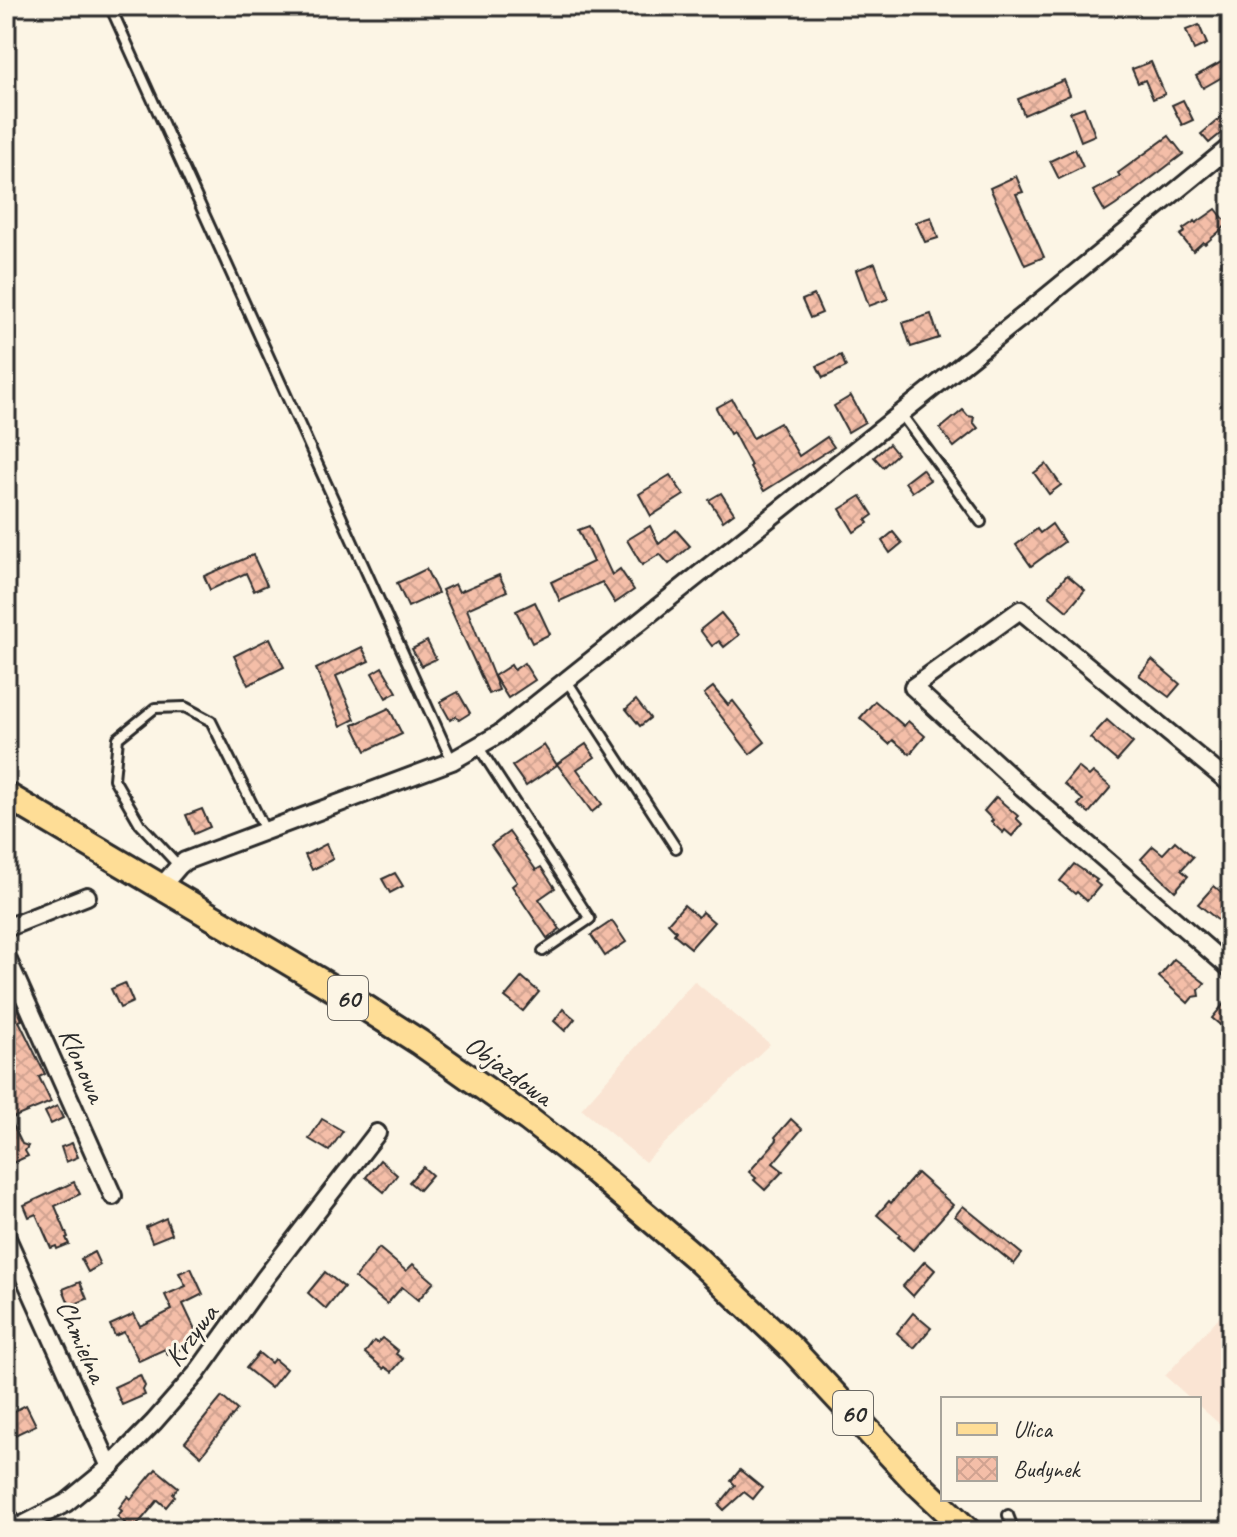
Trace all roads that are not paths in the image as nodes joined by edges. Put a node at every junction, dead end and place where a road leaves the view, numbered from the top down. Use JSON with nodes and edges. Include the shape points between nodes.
{"nodes":[{"id":1,"x":110,"y":6,"type":"edge"},
{"id":2,"x":1231,"y":146,"type":"edge"},
{"id":3,"x":901,"y":414,"type":"junction"},
{"id":4,"x":981,"y":522,"type":"dead end"},
{"id":5,"x":567,"y":681,"type":"junction"},
{"id":6,"x":478,"y":746,"type":"junction"},
{"id":7,"x":452,"y":761,"type":"junction"},
{"id":8,"x":1231,"y":784,"type":"edge"},
{"id":9,"x":6,"y":795,"type":"edge"},
{"id":10,"x":265,"y":830,"type":"junction"},
{"id":11,"x":676,"y":848,"type":"dead end"},
{"id":12,"x":179,"y":866,"type":"junction"},
{"id":13,"x":161,"y":887,"type":"junction"},
{"id":14,"x":87,"y":896,"type":"dead end"},
{"id":15,"x":6,"y":928,"type":"edge"},
{"id":16,"x":543,"y":951,"type":"dead end"},
{"id":17,"x":6,"y":956,"type":"edge"},
{"id":18,"x":1231,"y":969,"type":"edge"},
{"id":19,"x":377,"y":1133,"type":"dead end"},
{"id":20,"x":113,"y":1196,"type":"dead end"},
{"id":21,"x":6,"y":1236,"type":"edge"},
{"id":22,"x":110,"y":1467,"type":"junction"},
{"id":23,"x":912,"y":1478,"type":"junction"},
{"id":24,"x":6,"y":1512,"type":"edge"},
{"id":25,"x":1008,"y":1515,"type":"dead end"},
{"id":26,"x":12,"y":1530,"type":"edge"},
{"id":27,"x":951,"y":1531,"type":"edge"},
{"id":28,"x":968,"y":1531,"type":"edge"},
{"id":29,"x":1014,"y":1531,"type":"edge"}],
"edges":[{"from":1,"to":7,"type":"lane"},
{"from":2,"to":3,"type":"street"},
{"from":3,"to":4,"type":"lane"},
{"from":3,"to":5,"type":"street"},
{"from":5,"to":6,"type":"street"},
{"from":5,"to":11,"type":"lane"},
{"from":6,"to":7,"type":"street"},
{"from":6,"to":16,"type":"lane","via":[[590,919]]},
{"from":7,"to":10,"type":"street"},
{"from":8,"to":18,"type":"street","via":[[1020,610],[913,687]]},
{"from":9,"to":13,"type":"main road","name":"Objazdowa","number":"60"},
{"from":10,"to":12,"type":"street"},
{"from":10,"to":12,"type":"lane","via":[[211,721],[185,707],[155,708],[118,738],[114,779],[140,824]]},
{"from":12,"to":13,"type":"street"},
{"from":13,"to":23,"type":"main road","name":"Objazdowa","number":"60","via":[[419,1042],[586,1164],[792,1349]]},
{"from":14,"to":15,"type":"street"},
{"from":17,"to":20,"type":"street","name":"Klonowa"},
{"from":19,"to":22,"type":"street","name":"Krzywa","via":[[196,1374]]},
{"from":21,"to":22,"type":"street","name":"Chmielna"},
{"from":22,"to":26,"type":"street","name":"Krzywa","via":[[66,1503]]},
{"from":23,"to":27,"type":"main road","name":"Objazdowa","number":"60"},
{"from":23,"to":28,"type":"main road","name":"Objazdowa","number":"60"},
{"from":24,"to":26,"type":"street"},
{"from":25,"to":29,"type":"lane"}]}
